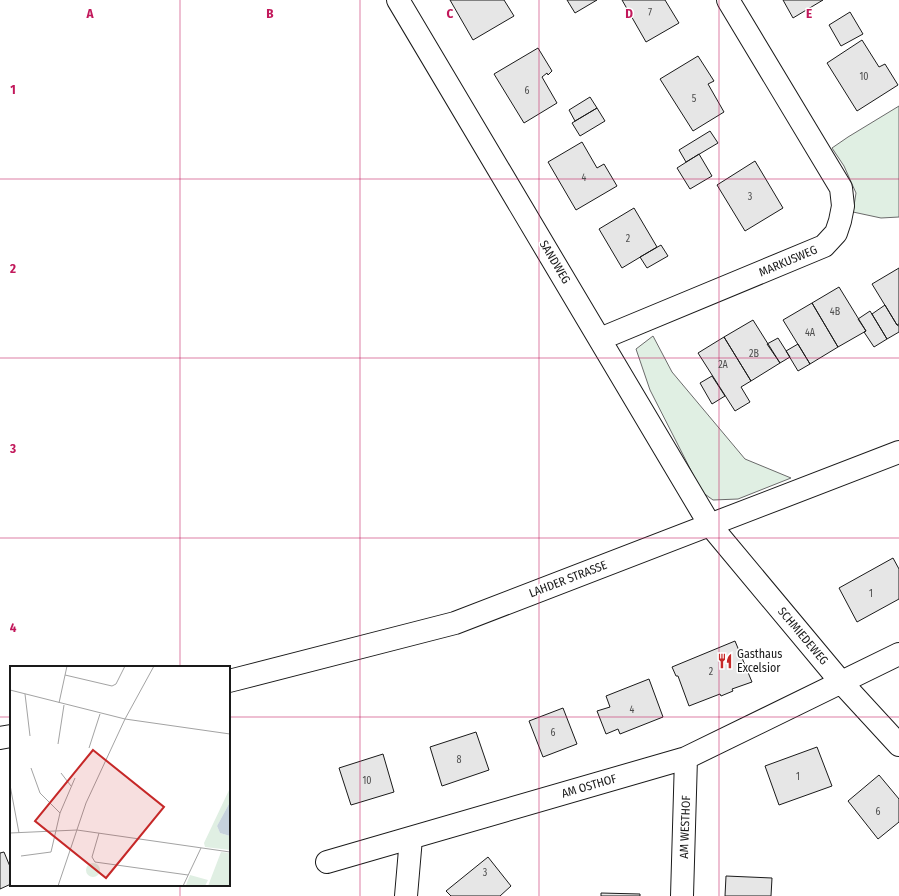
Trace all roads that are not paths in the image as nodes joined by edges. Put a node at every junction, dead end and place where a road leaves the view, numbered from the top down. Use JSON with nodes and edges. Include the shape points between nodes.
{"nodes":[{"id":1,"x":398,"y":0,"type":"edge"},
{"id":2,"x":728,"y":0,"type":"edge"},
{"id":3,"x":600,"y":339,"type":"junction"},
{"id":4,"x":899,"y":452,"type":"edge"},
{"id":5,"x":710,"y":525,"type":"junction"},
{"id":6,"x":899,"y":654,"type":"edge"},
{"id":7,"x":230,"y":681,"type":"edge"},
{"id":8,"x":841,"y":682,"type":"junction"},
{"id":9,"x":10,"y":736,"type":"edge"},
{"id":10,"x":0,"y":738,"type":"edge"},
{"id":11,"x":899,"y":745,"type":"edge"},
{"id":12,"x":686,"y":758,"type":"junction"},
{"id":13,"x":411,"y":838,"type":"junction"},
{"id":14,"x":326,"y":862,"type":"dead end"},
{"id":15,"x":406,"y":896,"type":"edge"},
{"id":16,"x":682,"y":896,"type":"edge"}],
"edges":[{"from":1,"to":3,"type":"street","name":"SANDWEG"},
{"from":2,"to":3,"type":"street","name":"MARKUSWEG","via":[[841,188],[843,206],[836,233],[824,246]]},
{"from":3,"to":5,"type":"street","name":"SANDWEG"},
{"from":4,"to":5,"type":"street","name":"LAHDER STRASSE"},
{"from":5,"to":7,"type":"street","name":"LAHDER STRASSE","via":[[456,622]]},
{"from":5,"to":8,"type":"street","name":"SCHMIEDEWEG"},
{"from":6,"to":8,"type":"street","name":"AM OSTHOF"},
{"from":8,"to":11,"type":"street","name":"SCHMIEDEWEG"},
{"from":8,"to":12,"type":"street","name":"AM OSTHOF"},
{"from":9,"to":10,"type":"street"},
{"from":12,"to":13,"type":"street","name":"AM OSTHOF"},
{"from":12,"to":16,"type":"street","name":"AM WESTHOF"},
{"from":13,"to":14,"type":"street","name":"AM OSTHOF"},
{"from":13,"to":15,"type":"street"}]}
